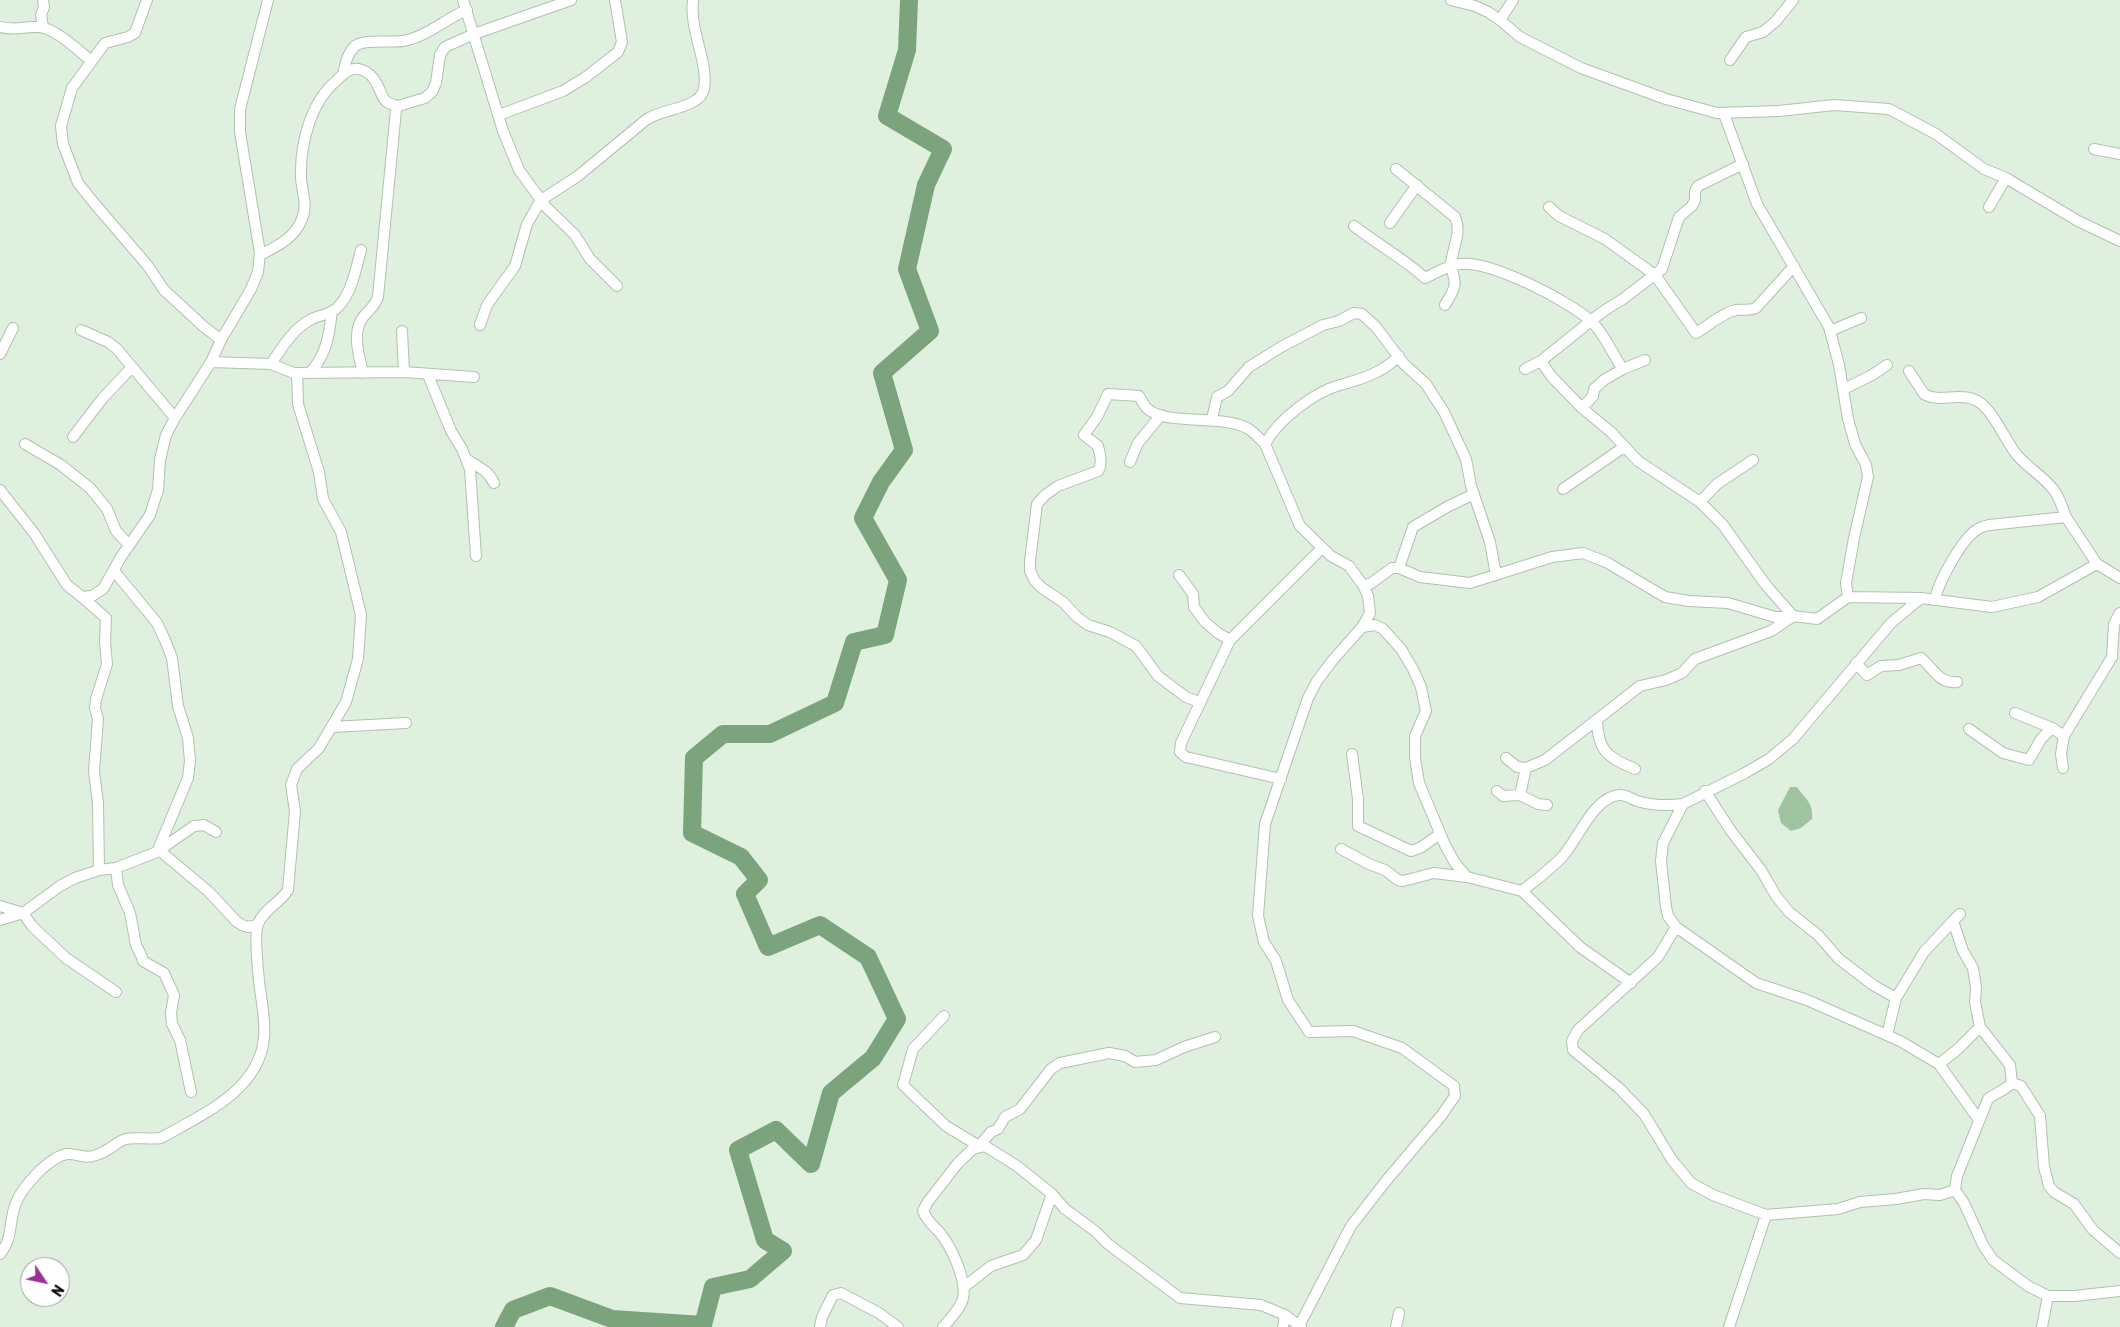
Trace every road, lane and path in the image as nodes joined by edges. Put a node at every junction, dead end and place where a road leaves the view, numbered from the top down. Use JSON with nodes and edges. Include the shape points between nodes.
{"nodes":[{"id":1,"x":43,"y":0,"type":"edge"},
{"id":2,"x":147,"y":0,"type":"edge"},
{"id":3,"x":268,"y":0,"type":"edge"},
{"id":4,"x":571,"y":0,"type":"edge"},
{"id":5,"x":615,"y":0,"type":"edge"},
{"id":6,"x":693,"y":0,"type":"edge"},
{"id":7,"x":1451,"y":0,"type":"edge"},
{"id":8,"x":1513,"y":0,"type":"edge"},
{"id":9,"x":1793,"y":0,"type":"edge"},
{"id":10,"x":465,"y":5,"type":"edge"},
{"id":11,"x":1500,"y":20,"type":"junction"},
{"id":12,"x":0,"y":27,"type":"edge"},
{"id":13,"x":44,"y":27,"type":"junction"},
{"id":14,"x":474,"y":34,"type":"junction"},
{"id":15,"x":90,"y":60,"type":"junction"},
{"id":16,"x":1730,"y":60,"type":"dead end"},
{"id":17,"x":343,"y":75,"type":"junction"},
{"id":18,"x":398,"y":106,"type":"junction"},
{"id":19,"x":1724,"y":114,"type":"junction"},
{"id":20,"x":499,"y":115,"type":"junction"},
{"id":21,"x":2094,"y":149,"type":"dead end"},
{"id":22,"x":2120,"y":154,"type":"edge"},
{"id":23,"x":1743,"y":164,"type":"junction"},
{"id":24,"x":1396,"y":169,"type":"dead end"},
{"id":25,"x":2006,"y":178,"type":"junction"},
{"id":26,"x":1417,"y":185,"type":"junction"},
{"id":27,"x":541,"y":200,"type":"junction"},
{"id":28,"x":1549,"y":207,"type":"dead end"},
{"id":29,"x":1989,"y":207,"type":"dead end"},
{"id":30,"x":1390,"y":223,"type":"dead end"},
{"id":31,"x":1354,"y":226,"type":"dead end"},
{"id":32,"x":2120,"y":241,"type":"edge"},
{"id":33,"x":361,"y":250,"type":"dead end"},
{"id":34,"x":260,"y":255,"type":"junction"},
{"id":35,"x":1451,"y":266,"type":"junction"},
{"id":36,"x":1794,"y":266,"type":"junction"},
{"id":37,"x":1656,"y":275,"type":"junction"},
{"id":38,"x":617,"y":286,"type":"dead end"},
{"id":39,"x":1445,"y":305,"type":"dead end"},
{"id":40,"x":332,"y":311,"type":"junction"},
{"id":41,"x":1861,"y":318,"type":"dead end"},
{"id":42,"x":1592,"y":322,"type":"junction"},
{"id":43,"x":480,"y":324,"type":"dead end"},
{"id":44,"x":13,"y":328,"type":"dead end"},
{"id":45,"x":81,"y":330,"type":"dead end"},
{"id":46,"x":402,"y":331,"type":"dead end"},
{"id":47,"x":1830,"y":331,"type":"junction"},
{"id":48,"x":221,"y":340,"type":"junction"},
{"id":49,"x":0,"y":354,"type":"edge"},
{"id":50,"x":1399,"y":356,"type":"junction"},
{"id":51,"x":1645,"y":360,"type":"dead end"},
{"id":52,"x":1541,"y":361,"type":"junction"},
{"id":53,"x":212,"y":362,"type":"junction"},
{"id":54,"x":271,"y":364,"type":"junction"},
{"id":55,"x":1887,"y":365,"type":"dead end"},
{"id":56,"x":132,"y":367,"type":"junction"},
{"id":57,"x":1525,"y":369,"type":"dead end"},
{"id":58,"x":1622,"y":369,"type":"junction"},
{"id":59,"x":1909,"y":371,"type":"dead end"},
{"id":60,"x":404,"y":372,"type":"junction"},
{"id":61,"x":297,"y":373,"type":"junction"},
{"id":62,"x":310,"y":373,"type":"junction"},
{"id":63,"x":363,"y":373,"type":"junction"},
{"id":64,"x":428,"y":375,"type":"junction"},
{"id":65,"x":474,"y":377,"type":"dead end"},
{"id":66,"x":1844,"y":389,"type":"junction"},
{"id":67,"x":1582,"y":408,"type":"junction"},
{"id":68,"x":1161,"y":415,"type":"junction"},
{"id":69,"x":175,"y":418,"type":"junction"},
{"id":70,"x":1212,"y":419,"type":"junction"},
{"id":71,"x":73,"y":437,"type":"dead end"},
{"id":72,"x":25,"y":444,"type":"dead end"},
{"id":73,"x":1265,"y":444,"type":"junction"},
{"id":74,"x":1624,"y":447,"type":"junction"},
{"id":75,"x":466,"y":459,"type":"junction"},
{"id":76,"x":1753,"y":460,"type":"dead end"},
{"id":77,"x":1130,"y":462,"type":"dead end"},
{"id":78,"x":494,"y":483,"type":"dead end"},
{"id":79,"x":1563,"y":489,"type":"dead end"},
{"id":80,"x":0,"y":490,"type":"edge"},
{"id":81,"x":1474,"y":494,"type":"junction"},
{"id":82,"x":1700,"y":502,"type":"junction"},
{"id":83,"x":2066,"y":517,"type":"junction"},
{"id":84,"x":129,"y":545,"type":"junction"},
{"id":85,"x":1322,"y":548,"type":"junction"},
{"id":86,"x":476,"y":556,"type":"dead end"},
{"id":87,"x":2097,"y":564,"type":"junction"},
{"id":88,"x":1399,"y":568,"type":"junction"},
{"id":89,"x":114,"y":571,"type":"junction"},
{"id":90,"x":1180,"y":575,"type":"dead end"},
{"id":91,"x":1496,"y":575,"type":"junction"},
{"id":92,"x":2120,"y":578,"type":"edge"},
{"id":93,"x":1363,"y":586,"type":"junction"},
{"id":94,"x":82,"y":597,"type":"junction"},
{"id":95,"x":1848,"y":597,"type":"junction"},
{"id":96,"x":1921,"y":598,"type":"junction"},
{"id":97,"x":1935,"y":598,"type":"junction"},
{"id":98,"x":2120,"y":613,"type":"edge"},
{"id":99,"x":1793,"y":616,"type":"junction"},
{"id":100,"x":1362,"y":627,"type":"junction"},
{"id":101,"x":1230,"y":640,"type":"junction"},
{"id":102,"x":1856,"y":663,"type":"junction"},
{"id":103,"x":1957,"y":682,"type":"dead end"},
{"id":104,"x":1199,"y":702,"type":"junction"},
{"id":105,"x":2015,"y":714,"type":"dead end"},
{"id":106,"x":1597,"y":720,"type":"junction"},
{"id":107,"x":406,"y":723,"type":"dead end"},
{"id":108,"x":332,"y":727,"type":"junction"},
{"id":109,"x":2052,"y":728,"type":"junction"},
{"id":110,"x":1969,"y":729,"type":"dead end"},
{"id":111,"x":2064,"y":736,"type":"junction"},
{"id":112,"x":1352,"y":754,"type":"dead end"},
{"id":113,"x":1506,"y":758,"type":"dead end"},
{"id":114,"x":1526,"y":768,"type":"junction"},
{"id":115,"x":2063,"y":768,"type":"dead end"},
{"id":116,"x":1635,"y":769,"type":"dead end"},
{"id":117,"x":1281,"y":780,"type":"junction"},
{"id":118,"x":1497,"y":791,"type":"dead end"},
{"id":119,"x":1705,"y":791,"type":"junction"},
{"id":120,"x":1520,"y":795,"type":"junction"},
{"id":121,"x":1683,"y":804,"type":"junction"},
{"id":122,"x":1548,"y":805,"type":"dead end"},
{"id":123,"x":216,"y":832,"type":"dead end"},
{"id":124,"x":1440,"y":834,"type":"junction"},
{"id":125,"x":1341,"y":848,"type":"dead end"},
{"id":126,"x":158,"y":851,"type":"junction"},
{"id":127,"x":116,"y":868,"type":"junction"},
{"id":128,"x":99,"y":870,"type":"junction"},
{"id":129,"x":1467,"y":877,"type":"junction"},
{"id":130,"x":1522,"y":891,"type":"junction"},
{"id":131,"x":0,"y":906,"type":"edge"},
{"id":132,"x":23,"y":913,"type":"junction"},
{"id":133,"x":0,"y":920,"type":"edge"},
{"id":134,"x":257,"y":925,"type":"junction"},
{"id":135,"x":1676,"y":928,"type":"junction"},
{"id":136,"x":1631,"y":983,"type":"junction"},
{"id":137,"x":116,"y":992,"type":"dead end"},
{"id":138,"x":1896,"y":998,"type":"junction"},
{"id":139,"x":944,"y":1016,"type":"dead end"},
{"id":140,"x":1980,"y":1027,"type":"junction"},
{"id":141,"x":1887,"y":1035,"type":"junction"},
{"id":142,"x":1215,"y":1037,"type":"dead end"},
{"id":143,"x":1939,"y":1064,"type":"junction"},
{"id":144,"x":2012,"y":1083,"type":"junction"},
{"id":145,"x":192,"y":1092,"type":"dead end"},
{"id":146,"x":1979,"y":1120,"type":"junction"},
{"id":147,"x":979,"y":1146,"type":"junction"},
{"id":148,"x":1955,"y":1190,"type":"junction"},
{"id":149,"x":1052,"y":1194,"type":"junction"},
{"id":150,"x":1766,"y":1215,"type":"junction"},
{"id":151,"x":2120,"y":1253,"type":"edge"},
{"id":152,"x":0,"y":1254,"type":"edge"},
{"id":153,"x":964,"y":1286,"type":"junction"},
{"id":154,"x":2120,"y":1291,"type":"edge"},
{"id":155,"x":2048,"y":1296,"type":"junction"},
{"id":156,"x":1400,"y":1312,"type":"dead end"},
{"id":157,"x":1285,"y":1315,"type":"junction"},
{"id":158,"x":1300,"y":1326,"type":"edge"},
{"id":159,"x":820,"y":1327,"type":"edge"},
{"id":160,"x":898,"y":1327,"type":"edge"},
{"id":161,"x":943,"y":1327,"type":"edge"},
{"id":162,"x":1283,"y":1327,"type":"edge"},
{"id":163,"x":1396,"y":1327,"type":"edge"},
{"id":164,"x":1729,"y":1327,"type":"edge"},
{"id":165,"x":2042,"y":1327,"type":"edge"}],
"edges":[{"from":1,"to":13,"type":"street","via":[[41,15]]},
{"from":2,"to":15,"type":"street","via":[[135,32],[105,43]]},
{"from":3,"to":34,"type":"street","via":[[240,109],[240,132]]},
{"from":4,"to":14,"type":"street"},
{"from":5,"to":20,"type":"street","via":[[622,42],[618,52],[563,91]]},
{"from":6,"to":27,"type":"street","via":[[695,34],[704,73],[704,90],[700,97],[647,119],[578,176]]},
{"from":7,"to":11,"type":"street","via":[[1475,6]]},
{"from":8,"to":11,"type":"street"},
{"from":9,"to":16,"type":"street","via":[[1763,32],[1746,37]]},
{"from":10,"to":14,"type":"street"},
{"from":10,"to":17,"type":"street","via":[[433,30],[407,41],[360,43],[346,59]]},
{"from":11,"to":19,"type":"street","via":[[1520,37],[1581,68],[1666,99]]},
{"from":12,"to":13,"type":"street","via":[[16,30]]},
{"from":13,"to":15,"type":"street"},
{"from":14,"to":18,"type":"street","via":[[443,49],[432,92],[425,98]]},
{"from":14,"to":20,"type":"street"},
{"from":15,"to":48,"type":"street","via":[[72,88],[62,126],[63,144],[78,183],[148,266],[164,290]]},
{"from":17,"to":18,"type":"street","via":[[360,69],[378,83],[386,102]]},
{"from":17,"to":34,"type":"street","via":[[320,97],[313,115],[303,153],[301,179],[305,210],[301,221],[294,234]]},
{"from":18,"to":63,"type":"street","via":[[378,297],[360,322],[356,344]]},
{"from":19,"to":23,"type":"street"},
{"from":19,"to":25,"type":"street","via":[[1834,105],[1889,109],[1943,138],[1984,168]]},
{"from":20,"to":27,"type":"street","via":[[518,170]]},
{"from":21,"to":22,"type":"street"},
{"from":23,"to":36,"type":"street","via":[[1757,204]]},
{"from":23,"to":37,"type":"street","via":[[1698,186],[1692,206],[1679,217],[1664,266]]},
{"from":24,"to":26,"type":"street"},
{"from":25,"to":29,"type":"street"},
{"from":25,"to":32,"type":"street","via":[[2078,221]]},
{"from":26,"to":30,"type":"street"},
{"from":26,"to":35,"type":"street","via":[[1455,216],[1458,223]]},
{"from":27,"to":38,"type":"street"},
{"from":27,"to":43,"type":"street","via":[[527,224],[515,266],[487,305]]},
{"from":28,"to":37,"type":"street","via":[[1559,216],[1605,239]]},
{"from":31,"to":35,"type":"street","via":[[1425,278]]},
{"from":33,"to":40,"type":"street","via":[[343,302]]},
{"from":34,"to":48,"type":"street","via":[[251,289]]},
{"from":35,"to":39,"type":"street","via":[[1455,281]]},
{"from":35,"to":42,"type":"street","via":[[1462,263],[1503,272],[1562,301]]},
{"from":36,"to":37,"type":"street","via":[[1756,308],[1731,312],[1696,333]]},
{"from":36,"to":47,"type":"street"},
{"from":37,"to":42,"type":"street"},
{"from":40,"to":54,"type":"street","via":[[308,321]]},
{"from":40,"to":62,"type":"street","via":[[326,348],[321,361]]},
{"from":41,"to":47,"type":"street"},
{"from":42,"to":52,"type":"street"},
{"from":42,"to":58,"type":"street","via":[[1606,339]]},
{"from":44,"to":49,"type":"street"},
{"from":45,"to":56,"type":"street","via":[[108,342]]},
{"from":46,"to":60,"type":"street"},
{"from":47,"to":66,"type":"street"},
{"from":48,"to":53,"type":"street"},
{"from":50,"to":70,"type":"street","via":[[1376,327],[1362,314],[1354,313],[1320,326],[1258,360],[1228,391],[1217,397]]},
{"from":50,"to":73,"type":"street","via":[[1376,373],[1339,385],[1314,398],[1276,425]]},
{"from":50,"to":81,"type":"street","via":[[1426,384],[1444,412],[1464,452]]},
{"from":51,"to":58,"type":"street"},
{"from":52,"to":57,"type":"street"},
{"from":52,"to":67,"type":"street"},
{"from":53,"to":54,"type":"street"},
{"from":53,"to":69,"type":"street"},
{"from":54,"to":61,"type":"street"},
{"from":55,"to":66,"type":"street"},
{"from":56,"to":69,"type":"street"},
{"from":56,"to":71,"type":"street"},
{"from":58,"to":67,"type":"street","via":[[1604,380]]},
{"from":59,"to":83,"type":"street","via":[[1928,396],[1971,398],[1979,402],[2016,455],[2054,490]]},
{"from":60,"to":63,"type":"street"},
{"from":60,"to":64,"type":"street"},
{"from":61,"to":62,"type":"street"},
{"from":61,"to":108,"type":"street","via":[[298,404],[319,472],[323,499],[342,532],[361,615],[358,659],[346,702]]},
{"from":62,"to":63,"type":"street"},
{"from":64,"to":65,"type":"street"},
{"from":64,"to":75,"type":"street"},
{"from":66,"to":95,"type":"street","via":[[1848,419],[1868,476],[1846,583]]},
{"from":67,"to":74,"type":"street"},
{"from":68,"to":70,"type":"street","via":[[1188,420]]},
{"from":68,"to":77,"type":"street","via":[[1138,443]]},
{"from":68,"to":104,"type":"street","via":[[1146,408],[1139,396],[1108,394],[1084,435],[1098,446],[1100,467],[1098,471],[1050,490],[1036,504],[1030,571],[1042,588],[1063,602],[1077,617],[1136,646],[1158,676],[1186,697]]},
{"from":69,"to":84,"type":"street","via":[[163,444],[158,490],[150,515]]},
{"from":70,"to":73,"type":"street","via":[[1247,428]]},
{"from":72,"to":84,"type":"street","via":[[61,465],[90,488],[107,509],[116,531]]},
{"from":73,"to":85,"type":"street","via":[[1300,526]]},
{"from":74,"to":79,"type":"street"},
{"from":74,"to":82,"type":"street","via":[[1638,461]]},
{"from":75,"to":78,"type":"street","via":[[490,474]]},
{"from":75,"to":86,"type":"street","via":[[472,487]]},
{"from":76,"to":82,"type":"street","via":[[1717,484]]},
{"from":80,"to":94,"type":"street","via":[[34,533],[67,585]]},
{"from":81,"to":88,"type":"street","via":[[1417,523]]},
{"from":81,"to":91,"type":"street","via":[[1488,534]]},
{"from":82,"to":99,"type":"street","via":[[1723,526]]},
{"from":83,"to":87,"type":"street"},
{"from":83,"to":97,"type":"street","via":[[1978,528],[1944,572]]},
{"from":84,"to":89,"type":"street"},
{"from":85,"to":93,"type":"street","via":[[1349,566]]},
{"from":85,"to":101,"type":"street"},
{"from":87,"to":92,"type":"street"},
{"from":87,"to":97,"type":"street","via":[[2038,597],[2002,605],[1992,607]]},
{"from":88,"to":91,"type":"street","via":[[1420,576],[1470,583]]},
{"from":88,"to":93,"type":"street","via":[[1392,568]]},
{"from":89,"to":94,"type":"street","via":[[103,589],[92,596]]},
{"from":89,"to":126,"type":"street","via":[[157,623],[165,640],[172,658],[178,706],[188,738],[188,778]]},
{"from":90,"to":101,"type":"street","via":[[1193,594],[1194,607],[1205,622]]},
{"from":91,"to":99,"type":"street","via":[[1552,557],[1583,553],[1606,562],[1665,597],[1728,602],[1776,617]]},
{"from":93,"to":100,"type":"street","via":[[1370,613]]},
{"from":94,"to":128,"type":"street","via":[[106,618],[107,664],[95,708],[98,719],[94,771]]},
{"from":95,"to":96,"type":"street"},
{"from":95,"to":99,"type":"street","via":[[1817,619]]},
{"from":96,"to":97,"type":"street"},
{"from":96,"to":102,"type":"street","via":[[1891,623]]},
{"from":98,"to":111,"type":"street","via":[[2114,624],[2112,657]]},
{"from":99,"to":106,"type":"street","via":[[1771,631],[1695,659],[1682,673],[1640,686]]},
{"from":100,"to":117,"type":"street","via":[[1317,681],[1308,698]]},
{"from":100,"to":124,"type":"street","via":[[1375,625],[1383,629],[1405,656],[1421,687],[1426,711],[1415,736],[1415,758],[1419,783]]},
{"from":101,"to":104,"type":"street"},
{"from":102,"to":103,"type":"street","via":[[1867,676],[1881,666],[1899,665],[1921,658],[1935,675],[1950,683]]},
{"from":102,"to":119,"type":"street","via":[[1793,739],[1769,759]]},
{"from":104,"to":117,"type":"street","via":[[1180,752],[1186,757]]},
{"from":105,"to":109,"type":"street"},
{"from":106,"to":114,"type":"street","via":[[1545,760]]},
{"from":106,"to":116,"type":"street","via":[[1597,737],[1602,748]]},
{"from":107,"to":108,"type":"street"},
{"from":108,"to":134,"type":"street","via":[[319,748],[297,769],[291,784],[295,811],[288,890]]},
{"from":109,"to":110,"type":"street","via":[[2041,739],[2029,760],[2003,753]]},
{"from":109,"to":111,"type":"street"},
{"from":111,"to":115,"type":"street"},
{"from":112,"to":124,"type":"street","via":[[1358,826],[1411,851]]},
{"from":113,"to":114,"type":"street","via":[[1516,767]]},
{"from":114,"to":120,"type":"street"},
{"from":117,"to":158,"type":"street","via":[[1267,813],[1257,906],[1264,942],[1276,962],[1292,1007],[1309,1032],[1353,1031],[1402,1048],[1454,1086],[1455,1096],[1351,1226]]},
{"from":118,"to":120,"type":"street","via":[[1503,796]]},
{"from":119,"to":121,"type":"street"},
{"from":119,"to":138,"type":"street","via":[[1789,912],[1818,935],[1839,959]]},
{"from":120,"to":122,"type":"street"},
{"from":121,"to":130,"type":"street","via":[[1670,806],[1636,801],[1628,796],[1611,797],[1598,806],[1559,860]]},
{"from":121,"to":135,"type":"street","via":[[1664,843],[1661,861],[1668,916]]},
{"from":123,"to":126,"type":"street","via":[[204,825],[194,826]]},
{"from":124,"to":129,"type":"street","via":[[1455,863]]},
{"from":125,"to":129,"type":"street","via":[[1398,880],[1434,873]]},
{"from":126,"to":127,"type":"street"},
{"from":126,"to":134,"type":"street","via":[[209,892],[236,921],[242,925]]},
{"from":127,"to":128,"type":"street"},
{"from":127,"to":145,"type":"street","via":[[118,885],[130,913],[136,945],[143,961],[164,973],[169,980],[174,995],[172,1024],[180,1040]]},
{"from":128,"to":132,"type":"street","via":[[60,886]]},
{"from":129,"to":130,"type":"street"},
{"from":130,"to":136,"type":"street","via":[[1580,947]]},
{"from":131,"to":132,"type":"street"},
{"from":132,"to":133,"type":"street"},
{"from":132,"to":137,"type":"street","via":[[66,958]]},
{"from":134,"to":152,"type":"street","via":[[257,968],[264,1040],[256,1066],[226,1099],[161,1138],[124,1139],[98,1155],[65,1154],[52,1161],[30,1181],[16,1203],[10,1240]]},
{"from":135,"to":136,"type":"street","via":[[1658,957]]},
{"from":135,"to":141,"type":"street","via":[[1756,983],[1807,1000]]},
{"from":136,"to":150,"type":"street","via":[[1578,1030],[1572,1041],[1574,1050],[1644,1114],[1668,1154],[1691,1183]]},
{"from":138,"to":140,"type":"street","via":[[1924,952],[1956,917],[1964,951],[1973,968]]},
{"from":138,"to":141,"type":"street"},
{"from":139,"to":147,"type":"street","via":[[913,1049],[904,1085],[946,1126]]},
{"from":140,"to":143,"type":"street"},
{"from":140,"to":144,"type":"street","via":[[2010,1065]]},
{"from":141,"to":143,"type":"street"},
{"from":142,"to":147,"type":"street","via":[[1156,1060],[1135,1062],[1109,1052],[1060,1063],[1051,1069],[1020,1109],[1006,1117]]},
{"from":143,"to":146,"type":"street"},
{"from":144,"to":146,"type":"street","via":[[1988,1099]]},
{"from":144,"to":151,"type":"street","via":[[2021,1086],[2040,1116],[2044,1167],[2049,1186],[2074,1204],[2093,1230]]},
{"from":146,"to":148,"type":"street","via":[[1957,1176]]},
{"from":147,"to":149,"type":"street","via":[[1017,1166]]},
{"from":147,"to":153,"type":"street","via":[[958,1162],[923,1211],[954,1256]]},
{"from":148,"to":150,"type":"street","via":[[1860,1202],[1838,1209]]},
{"from":148,"to":155,"type":"street","via":[[1993,1260],[2028,1286]]},
{"from":149,"to":153,"type":"street","via":[[1036,1240],[1023,1255],[991,1266]]},
{"from":149,"to":157,"type":"street","via":[[1065,1209],[1108,1244],[1180,1298],[1261,1305]]},
{"from":150,"to":164,"type":"street"},
{"from":153,"to":161,"type":"street","via":[[963,1300]]},
{"from":154,"to":155,"type":"street"},
{"from":155,"to":165,"type":"street"},
{"from":156,"to":163,"type":"street"},
{"from":157,"to":158,"type":"street"},
{"from":157,"to":162,"type":"street"},
{"from":159,"to":160,"type":"street","via":[[834,1295],[841,1293]]}]}
